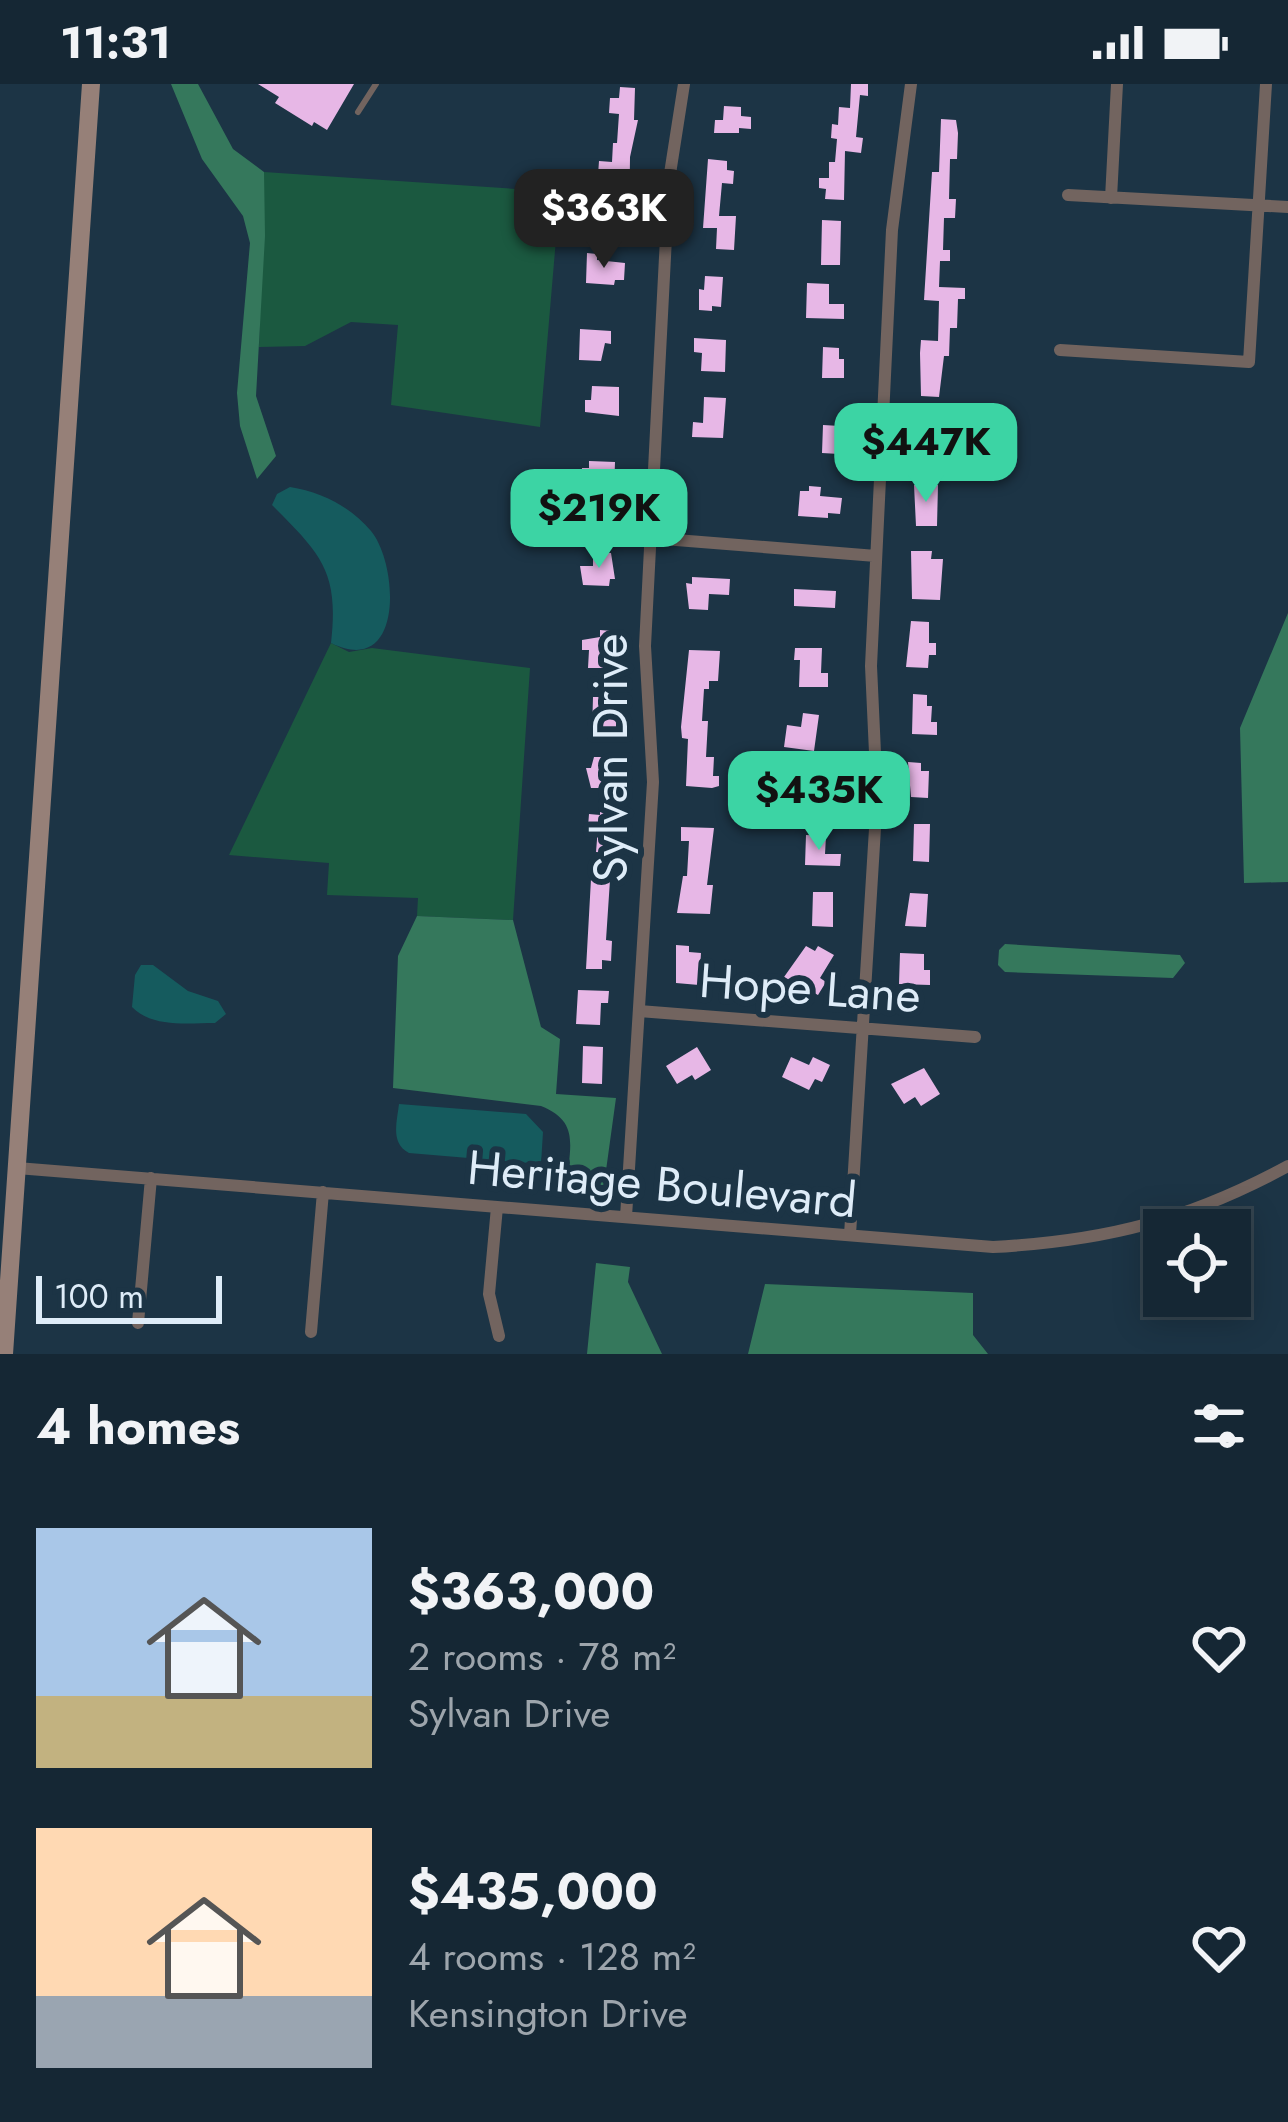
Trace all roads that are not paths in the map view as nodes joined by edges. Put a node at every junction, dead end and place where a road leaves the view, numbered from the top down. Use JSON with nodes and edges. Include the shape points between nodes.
{"nodes":[{"id":1,"x":91,"y":84,"type":"edge"},
{"id":2,"x":376,"y":84,"type":"edge"},
{"id":3,"x":684,"y":84,"type":"edge"},
{"id":4,"x":911,"y":84,"type":"edge"},
{"id":5,"x":1117,"y":84,"type":"edge"},
{"id":6,"x":1266,"y":84,"type":"edge"},
{"id":7,"x":358,"y":112,"type":"dead end"},
{"id":8,"x":1069,"y":195,"type":"dead end"},
{"id":9,"x":1111,"y":198,"type":"junction"},
{"id":10,"x":1259,"y":206,"type":"junction"},
{"id":11,"x":1288,"y":207,"type":"edge"},
{"id":12,"x":1060,"y":350,"type":"dead end"},
{"id":13,"x":651,"y":538,"type":"junction"},
{"id":14,"x":876,"y":556,"type":"junction"},
{"id":15,"x":639,"y":1011,"type":"junction"},
{"id":16,"x":863,"y":1028,"type":"junction"},
{"id":17,"x":975,"y":1037,"type":"dead end"},
{"id":18,"x":1288,"y":1166,"type":"edge"},
{"id":19,"x":17,"y":1168,"type":"junction"},
{"id":20,"x":151,"y":1178,"type":"junction"},
{"id":21,"x":323,"y":1192,"type":"junction"},
{"id":22,"x":497,"y":1207,"type":"junction"},
{"id":23,"x":626,"y":1217,"type":"junction"},
{"id":24,"x":850,"y":1235,"type":"junction"},
{"id":25,"x":138,"y":1323,"type":"dead end"},
{"id":26,"x":311,"y":1332,"type":"dead end"},
{"id":27,"x":499,"y":1336,"type":"dead end"},
{"id":28,"x":4,"y":1354,"type":"edge"}],
"edges":[{"from":1,"to":19,"type":"street"},
{"from":2,"to":7,"type":"lane"},
{"from":3,"to":13,"type":"street","name":"Sylvan Drive","via":[[669,180]]},
{"from":4,"to":14,"type":"street","via":[[893,203]]},
{"from":5,"to":9,"type":"street"},
{"from":6,"to":10,"type":"street"},
{"from":8,"to":9,"type":"street"},
{"from":9,"to":10,"type":"street"},
{"from":10,"to":11,"type":"street"},
{"from":10,"to":12,"type":"street","via":[[1250,362]]},
{"from":13,"to":14,"type":"street"},
{"from":13,"to":15,"type":"street","name":"Sylvan Drive","via":[[645,646],[653,782]]},
{"from":14,"to":16,"type":"street","via":[[877,796]]},
{"from":15,"to":16,"type":"street","name":"Hope Lane"},
{"from":15,"to":23,"type":"street","name":"Sylvan Drive"},
{"from":16,"to":17,"type":"street","name":"Hope Lane"},
{"from":16,"to":24,"type":"street"},
{"from":18,"to":24,"type":"street","name":"Heritage Boulevard","via":[[1150,1226],[1062,1244]]},
{"from":19,"to":20,"type":"street","name":"Heritage Boulevard"},
{"from":19,"to":28,"type":"street"},
{"from":20,"to":21,"type":"street","name":"Heritage Boulevard"},
{"from":20,"to":25,"type":"street"},
{"from":21,"to":22,"type":"street","name":"Heritage Boulevard"},
{"from":21,"to":26,"type":"street"},
{"from":22,"to":23,"type":"street","name":"Heritage Boulevard"},
{"from":22,"to":27,"type":"street","via":[[489,1294]]},
{"from":23,"to":24,"type":"street","name":"Heritage Boulevard"}]}
